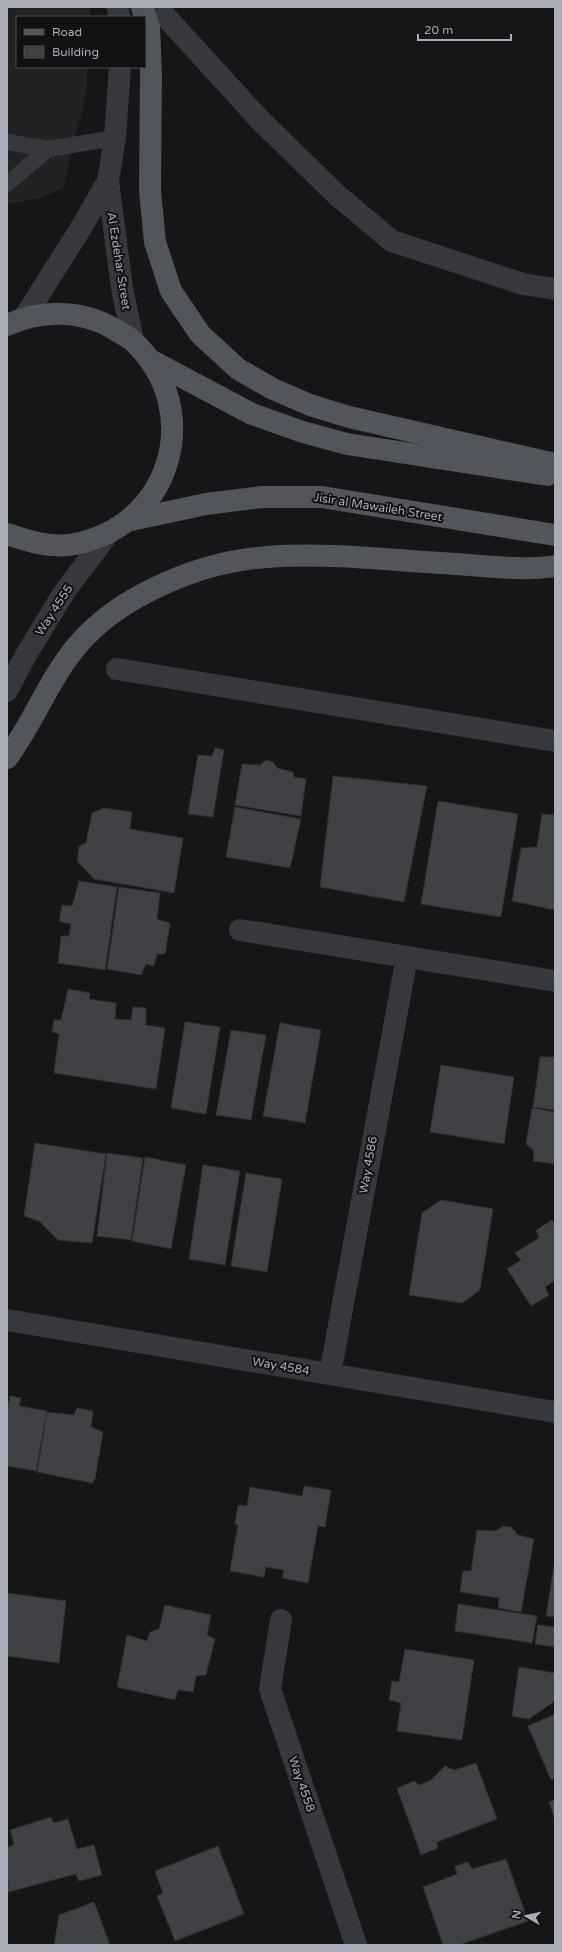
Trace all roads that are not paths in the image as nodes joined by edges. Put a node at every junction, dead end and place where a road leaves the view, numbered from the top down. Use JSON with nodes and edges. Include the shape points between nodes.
{"nodes":[{"id":1,"x":157,"y":7,"type":"edge"},
{"id":2,"x":146,"y":22,"type":"edge"},
{"id":3,"x":120,"y":68,"type":"edge"},
{"id":4,"x":115,"y":138,"type":"junction"},
{"id":5,"x":7,"y":142,"type":"edge"},
{"id":6,"x":48,"y":149,"type":"junction"},
{"id":7,"x":108,"y":181,"type":"junction"},
{"id":8,"x":7,"y":184,"type":"edge"},
{"id":9,"x":555,"y":289,"type":"edge"},
{"id":10,"x":15,"y":321,"type":"edge"},
{"id":11,"x":133,"y":341,"type":"junction"},
{"id":12,"x":152,"y":361,"type":"junction"},
{"id":13,"x":555,"y":464,"type":"edge"},
{"id":14,"x":555,"y":476,"type":"edge"},
{"id":15,"x":131,"y":520,"type":"junction"},
{"id":16,"x":7,"y":534,"type":"edge"},
{"id":17,"x":108,"y":534,"type":"junction"},
{"id":18,"x":555,"y":535,"type":"edge"},
{"id":19,"x":555,"y":566,"type":"edge"},
{"id":20,"x":117,"y":669,"type":"dead end"},
{"id":21,"x":7,"y":691,"type":"edge"},
{"id":22,"x":555,"y":740,"type":"edge"},
{"id":23,"x":7,"y":758,"type":"edge"},
{"id":24,"x":240,"y":930,"type":"dead end"},
{"id":25,"x":406,"y":957,"type":"junction"},
{"id":26,"x":555,"y":981,"type":"edge"},
{"id":27,"x":7,"y":1320,"type":"edge"},
{"id":28,"x":330,"y":1374,"type":"junction"},
{"id":29,"x":555,"y":1412,"type":"edge"},
{"id":30,"x":281,"y":1620,"type":"dead end"},
{"id":31,"x":356,"y":1945,"type":"edge"}],
"edges":[{"from":1,"to":9,"type":"street","via":[[261,121],[338,196],[392,241],[523,284]]},
{"from":2,"to":13,"type":"main road","via":[[151,75],[150,191],[155,242],[171,291],[200,334],[238,369],[273,389],[310,405],[349,417]]},
{"from":3,"to":4,"type":"street","name":"Al Ezdehar Street"},
{"from":4,"to":6,"type":"lane"},
{"from":4,"to":7,"type":"street","name":"Al Ezdehar Street"},
{"from":5,"to":6,"type":"lane"},
{"from":6,"to":8,"type":"lane"},
{"from":7,"to":10,"type":"street","name":"Al Ezdehar Street","via":[[73,241]]},
{"from":7,"to":11,"type":"street","name":"Al Ezdehar Street","via":[[122,288]]},
{"from":10,"to":11,"type":"main road","via":[[62,313],[100,321]]},
{"from":11,"to":12,"type":"main road"},
{"from":12,"to":14,"type":"main road","via":[[252,414],[303,432],[347,444]]},
{"from":12,"to":15,"type":"main road","via":[[167,392],[173,427],[169,462],[154,494]]},
{"from":15,"to":17,"type":"main road"},
{"from":15,"to":18,"type":"main road","name":"Jisir al Mawaileh Street","via":[[206,504],[262,497],[322,496]]},
{"from":16,"to":17,"type":"main road","via":[[38,544],[74,545]]},
{"from":17,"to":21,"type":"street","name":"Way 4555","via":[[65,591]]},
{"from":19,"to":23,"type":"main road","via":[[512,567],[315,556],[267,557],[219,564],[174,580],[131,601],[104,619],[76,647],[53,680],[21,739]]},
{"from":20,"to":22,"type":"street"},
{"from":24,"to":25,"type":"street"},
{"from":25,"to":26,"type":"street"},
{"from":25,"to":28,"type":"street","name":"Way 4586"},
{"from":27,"to":28,"type":"street","name":"Way 4584"},
{"from":28,"to":29,"type":"street","name":"Way 4584"},
{"from":30,"to":31,"type":"street","name":"Way 4558","via":[[270,1689]]}]}
